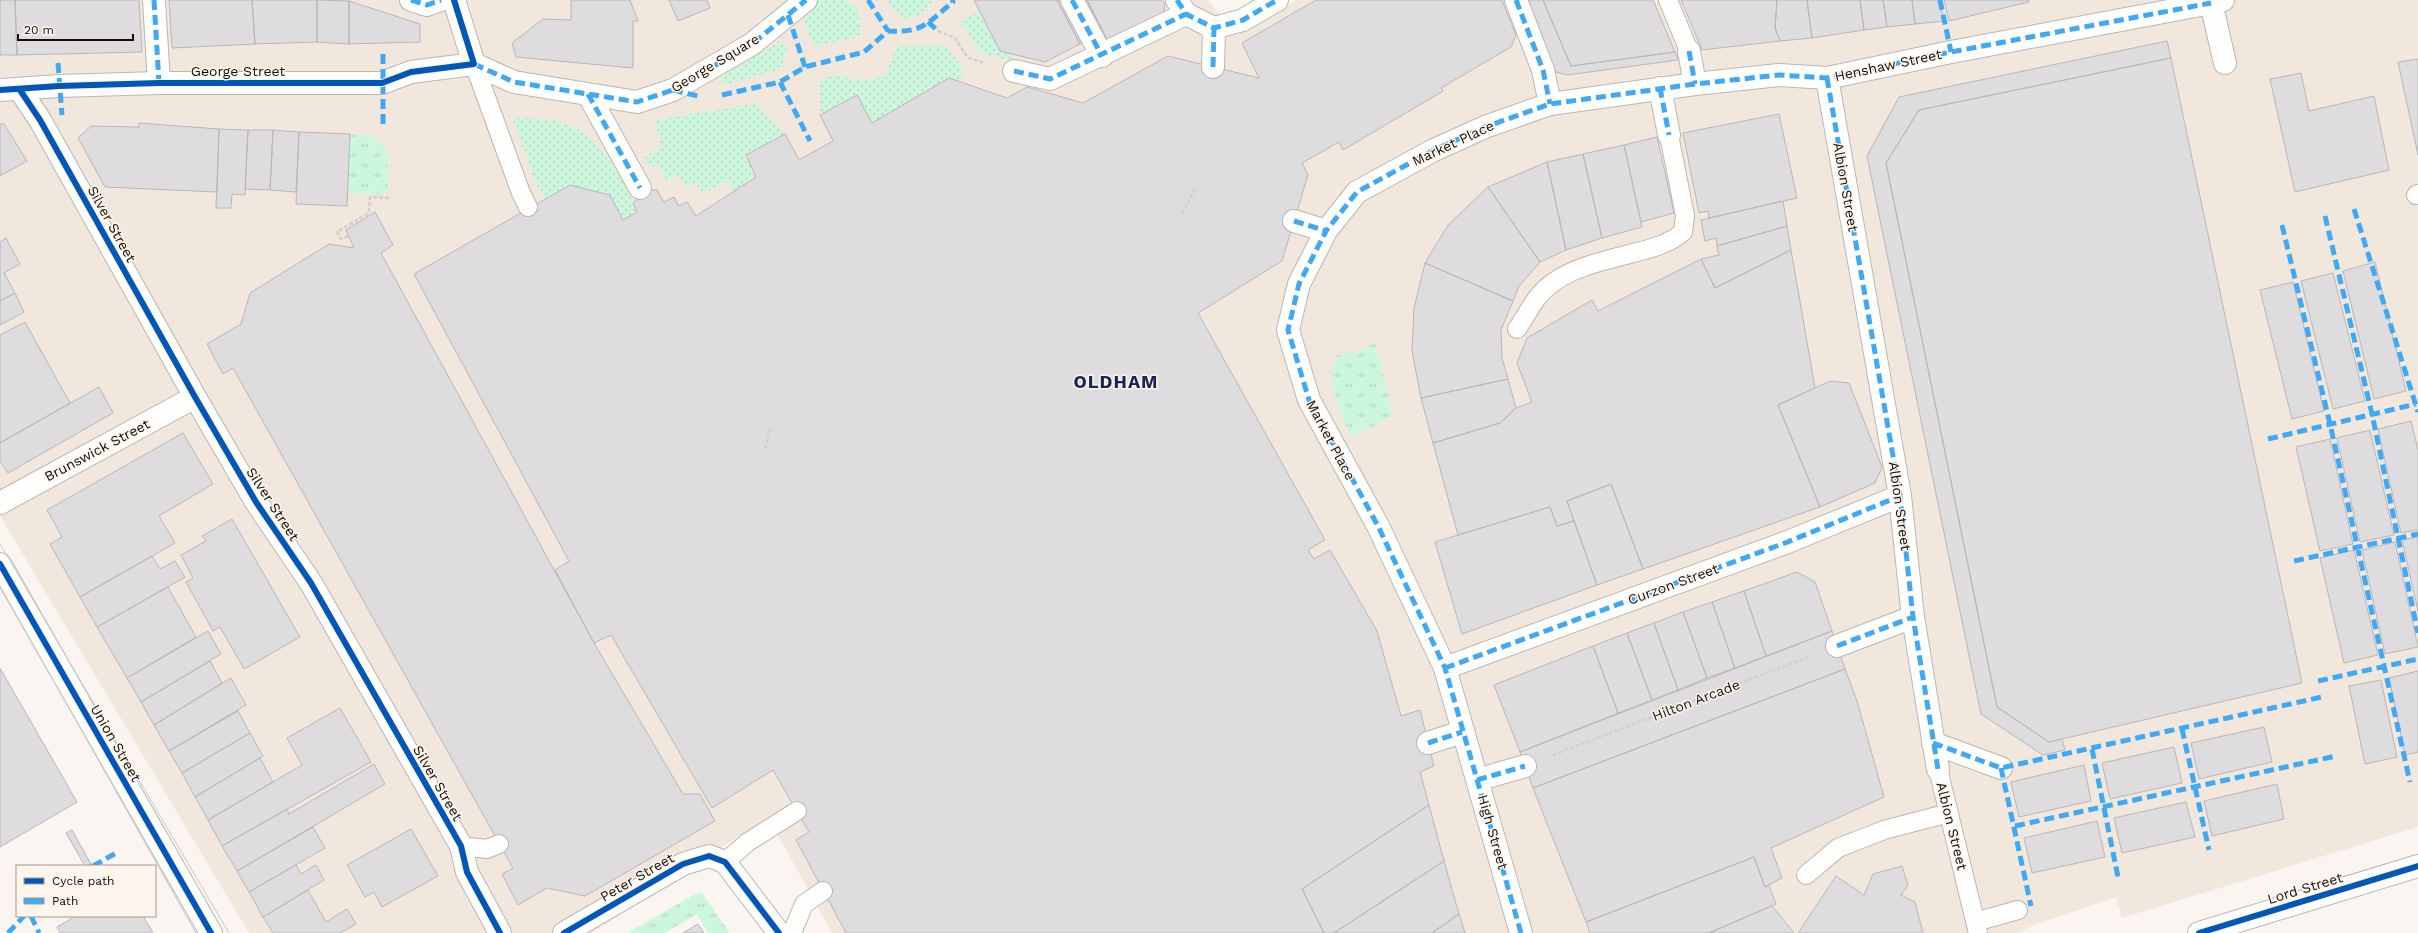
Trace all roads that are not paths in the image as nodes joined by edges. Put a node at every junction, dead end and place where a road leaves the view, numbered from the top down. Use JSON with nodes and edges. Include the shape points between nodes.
{"nodes":[{"id":1,"x":154,"y":0,"type":"edge"},
{"id":2,"x":411,"y":0,"type":"edge"},
{"id":3,"x":441,"y":0,"type":"edge"},
{"id":4,"x":454,"y":0,"type":"edge"},
{"id":5,"x":806,"y":0,"type":"edge"},
{"id":6,"x":1072,"y":0,"type":"edge"},
{"id":7,"x":1277,"y":0,"type":"edge"},
{"id":8,"x":1516,"y":0,"type":"edge"},
{"id":9,"x":1668,"y":0,"type":"edge"},
{"id":10,"x":2217,"y":1,"type":"edge"},
{"id":11,"x":1182,"y":7,"type":"edge"},
{"id":12,"x":1214,"y":28,"type":"junction"},
{"id":13,"x":1689,"y":51,"type":"joint"},
{"id":14,"x":1102,"y":56,"type":"junction"},
{"id":15,"x":2224,"y":63,"type":"dead end"},
{"id":16,"x":474,"y":64,"type":"junction"},
{"id":17,"x":1214,"y":67,"type":"dead end"},
{"id":18,"x":1014,"y":71,"type":"road end"},
{"id":19,"x":1827,"y":78,"type":"junction"},
{"id":20,"x":159,"y":84,"type":"junction"},
{"id":21,"x":1695,"y":84,"type":"junction"},
{"id":22,"x":1660,"y":88,"type":"junction"},
{"id":23,"x":10,"y":90,"type":"edge"},
{"id":24,"x":588,"y":94,"type":"junction"},
{"id":25,"x":1550,"y":104,"type":"junction"},
{"id":26,"x":1669,"y":135,"type":"joint"},
{"id":27,"x":640,"y":188,"type":"dead end"},
{"id":28,"x":528,"y":207,"type":"dead end"},
{"id":29,"x":1294,"y":221,"type":"dead end"},
{"id":30,"x":1326,"y":231,"type":"junction"},
{"id":31,"x":1517,"y":329,"type":"dead end"},
{"id":32,"x":195,"y":397,"type":"junction"},
{"id":33,"x":1900,"y":496,"type":"junction"},
{"id":34,"x":0,"y":503,"type":"edge"},
{"id":35,"x":0,"y":564,"type":"edge"},
{"id":36,"x":1913,"y":617,"type":"junction"},
{"id":37,"x":1837,"y":646,"type":"road end"},
{"id":38,"x":1444,"y":668,"type":"junction"},
{"id":39,"x":1462,"y":732,"type":"junction"},
{"id":40,"x":1428,"y":743,"type":"dead end"},
{"id":41,"x":1933,"y":743,"type":"junction"},
{"id":42,"x":1525,"y":766,"type":"road end"},
{"id":43,"x":2001,"y":768,"type":"dead end"},
{"id":44,"x":1938,"y":769,"type":"joint"},
{"id":45,"x":1478,"y":780,"type":"junction"},
{"id":46,"x":797,"y":811,"type":"dead end"},
{"id":47,"x":1949,"y":813,"type":"junction"},
{"id":48,"x":499,"y":844,"type":"dead end"},
{"id":49,"x":460,"y":846,"type":"junction"},
{"id":50,"x":725,"y":862,"type":"junction"},
{"id":51,"x":2418,"y":866,"type":"edge"},
{"id":52,"x":1806,"y":875,"type":"dead end"},
{"id":53,"x":823,"y":892,"type":"dead end"},
{"id":54,"x":2018,"y":910,"type":"dead end"},
{"id":55,"x":1977,"y":927,"type":"edge"},
{"id":56,"x":212,"y":933,"type":"edge"},
{"id":57,"x":500,"y":933,"type":"edge"},
{"id":58,"x":564,"y":933,"type":"edge"},
{"id":59,"x":779,"y":933,"type":"edge"},
{"id":60,"x":792,"y":933,"type":"edge"},
{"id":61,"x":1522,"y":933,"type":"edge"},
{"id":62,"x":2199,"y":933,"type":"edge"}],
"edges":[{"from":1,"to":20,"type":"street"},
{"from":2,"to":3,"type":"street","via":[[426,5]]},
{"from":4,"to":16,"type":"street"},
{"from":5,"to":24,"type":"street","name":"George Square","via":[[752,44],[673,90],[637,102]]},
{"from":6,"to":14,"type":"street"},
{"from":7,"to":12,"type":"street","via":[[1243,20]]},
{"from":8,"to":25,"type":"street","via":[[1543,70]]},
{"from":9,"to":13,"type":"lane"},
{"from":10,"to":15,"type":"street"},
{"from":10,"to":19,"type":"street","name":"Henshaw Street"},
{"from":11,"to":12,"type":"street"},
{"from":11,"to":14,"type":"street"},
{"from":12,"to":17,"type":"street"},
{"from":13,"to":21,"type":"street"},
{"from":14,"to":18,"type":"street","via":[[1050,79]]},
{"from":16,"to":20,"type":"street","name":"George Street","via":[[411,72],[382,82]]},
{"from":16,"to":24,"type":"street","name":"George Square","via":[[514,82]]},
{"from":16,"to":28,"type":"lane"},
{"from":19,"to":21,"type":"street","name":"Henshaw Street","via":[[1787,75]]},
{"from":19,"to":33,"type":"street","name":"Albion Street"},
{"from":20,"to":23,"type":"street","name":"George Street","via":[[59,86]]},
{"from":21,"to":22,"type":"street","name":"Henshaw Street"},
{"from":22,"to":25,"type":"street","name":"Henshaw Street"},
{"from":22,"to":26,"type":"street"},
{"from":23,"to":32,"type":"street","name":"Silver Street","via":[[40,120]]},
{"from":24,"to":27,"type":"street"},
{"from":25,"to":30,"type":"street","name":"Market Place","via":[[1485,127],[1432,151],[1357,192]]},
{"from":26,"to":31,"type":"lane","via":[[1685,216],[1683,232],[1673,240],[1588,265],[1554,282],[1538,297]]},
{"from":29,"to":30,"type":"street"},
{"from":30,"to":38,"type":"street","name":"Market Place","via":[[1299,284],[1288,330],[1309,400],[1378,526]]},
{"from":32,"to":34,"type":"street","name":"Brunswick Street"},
{"from":32,"to":49,"type":"street","name":"Silver Street","via":[[256,502],[311,583]]},
{"from":33,"to":36,"type":"street","name":"Albion Street"},
{"from":33,"to":38,"type":"street","name":"Curzon Street","via":[[1785,543]]},
{"from":35,"to":56,"type":"street","name":"Union Street"},
{"from":36,"to":37,"type":"street"},
{"from":36,"to":41,"type":"street","name":"Albion Street"},
{"from":38,"to":39,"type":"street","name":"Market Place"},
{"from":39,"to":40,"type":"street"},
{"from":39,"to":45,"type":"street","name":"High Street"},
{"from":41,"to":43,"type":"street"},
{"from":41,"to":44,"type":"street","name":"Albion Street"},
{"from":42,"to":45,"type":"street"},
{"from":44,"to":47,"type":"lane","name":"Albion Street"},
{"from":45,"to":61,"type":"street","name":"High Street"},
{"from":46,"to":50,"type":"lane","via":[[748,842]]},
{"from":47,"to":52,"type":"lane","via":[[1884,830],[1838,848]]},
{"from":47,"to":55,"type":"lane","name":"Albion Street"},
{"from":48,"to":49,"type":"lane","via":[[487,849]]},
{"from":49,"to":57,"type":"street","name":"Silver Street","via":[[467,872]]},
{"from":50,"to":58,"type":"street","name":"Peter Street","via":[[709,856],[683,864]]},
{"from":50,"to":59,"type":"street"},
{"from":51,"to":62,"type":"street","name":"Lord Street"},
{"from":53,"to":60,"type":"lane","via":[[804,904]]},
{"from":54,"to":55,"type":"lane"}]}
